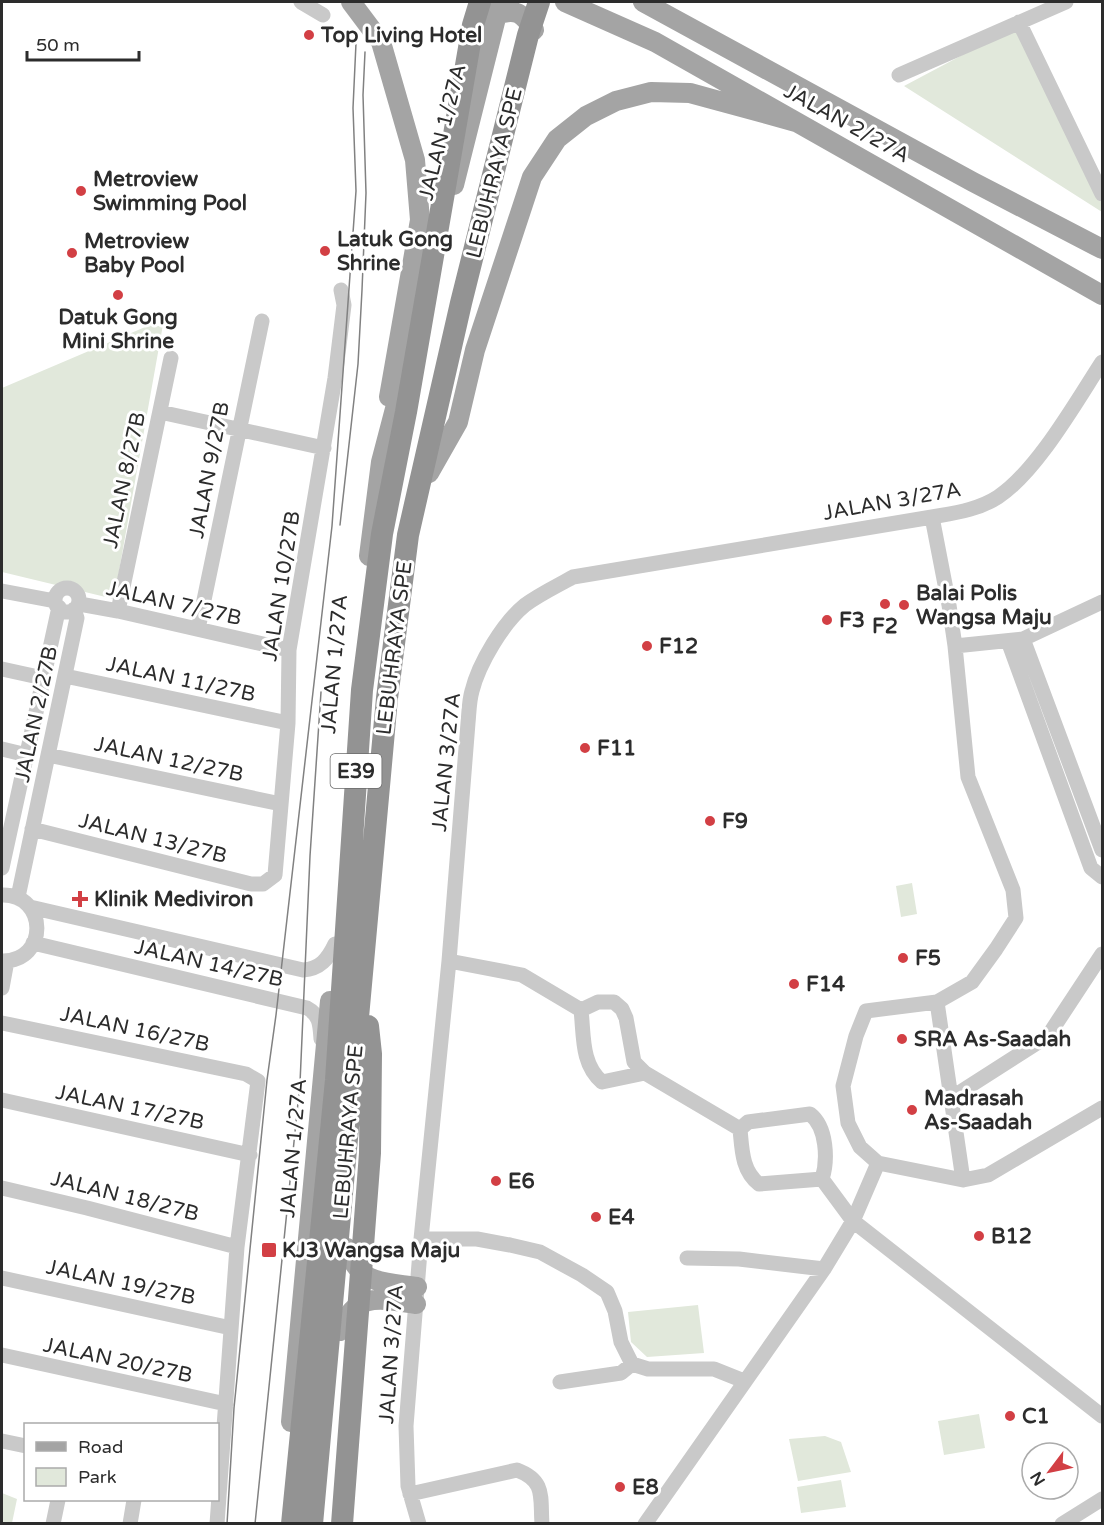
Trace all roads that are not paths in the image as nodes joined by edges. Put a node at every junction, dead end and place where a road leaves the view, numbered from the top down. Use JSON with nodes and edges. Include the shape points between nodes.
{"nodes":[{"id":1,"x":301,"y":2,"type":"edge"},
{"id":2,"x":351,"y":2,"type":"edge"},
{"id":3,"x":540,"y":2,"type":"edge"},
{"id":4,"x":565,"y":2,"type":"edge"},
{"id":5,"x":643,"y":2,"type":"edge"},
{"id":6,"x":1066,"y":2,"type":"edge"},
{"id":7,"x":492,"y":6,"type":"edge"},
{"id":8,"x":323,"y":15,"type":"dead end"},
{"id":9,"x":1019,"y":22,"type":"junction"},
{"id":10,"x":534,"y":30,"type":"junction"},
{"id":11,"x":899,"y":75,"type":"dead end"},
{"id":12,"x":796,"y":122,"type":"junction"},
{"id":13,"x":1102,"y":194,"type":"edge"},
{"id":14,"x":1095,"y":246,"type":"edge"},
{"id":15,"x":1102,"y":259,"type":"edge"},
{"id":16,"x":341,"y":290,"type":"dead end"},
{"id":17,"x":1102,"y":295,"type":"edge"},
{"id":18,"x":261,"y":321,"type":"dead end"},
{"id":19,"x":171,"y":358,"type":"dead end"},
{"id":20,"x":1102,"y":362,"type":"edge"},
{"id":21,"x":160,"y":412,"type":"junction"},
{"id":22,"x":238,"y":430,"type":"junction"},
{"id":23,"x":324,"y":448,"type":"junction"},
{"id":24,"x":381,"y":462,"type":"junction"},
{"id":25,"x":429,"y":473,"type":"junction"},
{"id":26,"x":932,"y":517,"type":"junction"},
{"id":27,"x":2,"y":591,"type":"edge"},
{"id":28,"x":1102,"y":602,"type":"edge"},
{"id":29,"x":67,"y":603,"type":"junction"},
{"id":30,"x":118,"y":611,"type":"junction"},
{"id":31,"x":198,"y":629,"type":"junction"},
{"id":32,"x":1015,"y":640,"type":"junction"},
{"id":33,"x":955,"y":646,"type":"junction"},
{"id":34,"x":289,"y":650,"type":"junction"},
{"id":35,"x":2,"y":669,"type":"edge"},
{"id":36,"x":65,"y":676,"type":"junction"},
{"id":37,"x":43,"y":678,"type":"junction"},
{"id":38,"x":288,"y":723,"type":"junction"},
{"id":39,"x":2,"y":749,"type":"edge"},
{"id":40,"x":27,"y":755,"type":"junction"},
{"id":41,"x":48,"y":755,"type":"junction"},
{"id":42,"x":281,"y":804,"type":"junction"},
{"id":43,"x":6,"y":828,"type":"edge"},
{"id":44,"x":33,"y":829,"type":"junction"},
{"id":45,"x":1102,"y":850,"type":"edge"},
{"id":46,"x":2,"y":868,"type":"edge"},
{"id":47,"x":1102,"y":878,"type":"edge"},
{"id":48,"x":263,"y":884,"type":"joint"},
{"id":49,"x":2,"y":895,"type":"edge"},
{"id":50,"x":24,"y":902,"type":"junction"},
{"id":51,"x":33,"y":944,"type":"junction"},
{"id":52,"x":335,"y":944,"type":"junction"},
{"id":53,"x":1102,"y":954,"type":"edge"},
{"id":54,"x":4,"y":961,"type":"edge"},
{"id":55,"x":449,"y":961,"type":"junction"},
{"id":56,"x":363,"y":976,"type":"junction"},
{"id":57,"x":2,"y":988,"type":"edge"},
{"id":58,"x":937,"y":1002,"type":"junction"},
{"id":59,"x":581,"y":1010,"type":"junction"},
{"id":60,"x":2,"y":1023,"type":"edge"},
{"id":61,"x":325,"y":1071,"type":"junction"},
{"id":62,"x":645,"y":1074,"type":"junction"},
{"id":63,"x":951,"y":1098,"type":"junction"},
{"id":64,"x":2,"y":1100,"type":"edge"},
{"id":65,"x":1102,"y":1108,"type":"edge"},
{"id":66,"x":740,"y":1129,"type":"junction"},
{"id":67,"x":250,"y":1155,"type":"junction"},
{"id":68,"x":878,"y":1163,"type":"junction"},
{"id":69,"x":822,"y":1179,"type":"junction"},
{"id":70,"x":963,"y":1180,"type":"junction"},
{"id":71,"x":2,"y":1188,"type":"edge"},
{"id":72,"x":853,"y":1221,"type":"junction"},
{"id":73,"x":422,"y":1239,"type":"junction"},
{"id":74,"x":237,"y":1247,"type":"junction"},
{"id":75,"x":347,"y":1248,"type":"junction"},
{"id":76,"x":687,"y":1258,"type":"dead end"},
{"id":77,"x":824,"y":1269,"type":"junction"},
{"id":78,"x":2,"y":1278,"type":"edge"},
{"id":79,"x":416,"y":1296,"type":"junction"},
{"id":80,"x":231,"y":1328,"type":"junction"},
{"id":81,"x":340,"y":1331,"type":"junction"},
{"id":82,"x":2,"y":1355,"type":"edge"},
{"id":83,"x":632,"y":1364,"type":"junction"},
{"id":84,"x":744,"y":1381,"type":"junction"},
{"id":85,"x":560,"y":1382,"type":"dead end"},
{"id":86,"x":226,"y":1404,"type":"junction"},
{"id":87,"x":1102,"y":1416,"type":"edge"},
{"id":88,"x":2,"y":1441,"type":"edge"},
{"id":89,"x":24,"y":1446,"type":"edge"},
{"id":90,"x":219,"y":1481,"type":"edge"},
{"id":91,"x":410,"y":1494,"type":"junction"},
{"id":92,"x":1102,"y":1499,"type":"edge"},
{"id":93,"x":58,"y":1501,"type":"edge"},
{"id":94,"x":134,"y":1501,"type":"edge"},
{"id":95,"x":218,"y":1501,"type":"edge"},
{"id":96,"x":53,"y":1524,"type":"edge"},
{"id":97,"x":130,"y":1524,"type":"edge"},
{"id":98,"x":217,"y":1524,"type":"edge"},
{"id":99,"x":283,"y":1524,"type":"edge"},
{"id":100,"x":292,"y":1524,"type":"edge"},
{"id":101,"x":312,"y":1524,"type":"edge"},
{"id":102,"x":321,"y":1524,"type":"edge"},
{"id":103,"x":342,"y":1524,"type":"edge"},
{"id":104,"x":419,"y":1524,"type":"edge"},
{"id":105,"x":543,"y":1524,"type":"edge"},
{"id":106,"x":645,"y":1524,"type":"edge"},
{"id":107,"x":1062,"y":1524,"type":"edge"}],
"edges":[{"from":1,"to":8,"type":"street"},
{"from":2,"to":24,"type":"main road","via":[[381,42],[415,160],[420,220]]},
{"from":3,"to":10,"type":"main road"},
{"from":3,"to":56,"type":"highway","name":"LEBUHRAYA SPE","number":"E39","via":[[528,35],[461,303],[408,535],[387,698]]},
{"from":4,"to":12,"type":"main road","name":"JALAN 2/27A","via":[[655,42]]},
{"from":5,"to":14,"type":"main road","name":"JALAN 2/27A"},
{"from":6,"to":9,"type":"street"},
{"from":7,"to":10,"type":"main road","via":[[521,14]]},
{"from":7,"to":24,"type":"main road","name":"JALAN 1/27A","via":[[460,165]]},
{"from":7,"to":100,"type":"highway","name":"LEBUHRAYA SPE","number":"E39","via":[[473,25],[382,534],[362,690],[336,1080]]},
{"from":9,"to":11,"type":"street"},
{"from":9,"to":13,"type":"street"},
{"from":10,"to":25,"type":"main road"},
{"from":12,"to":17,"type":"main road","name":"JALAN 2/27A"},
{"from":12,"to":25,"type":"main road","via":[[690,93],[651,92],[616,101],[586,117],[557,140],[532,177],[475,350],[458,422]]},
{"from":14,"to":15,"type":"main road"},
{"from":16,"to":23,"type":"street","name":"JALAN 10/27B","via":[[344,305]]},
{"from":18,"to":22,"type":"street","name":"JALAN 9/27B"},
{"from":19,"to":21,"type":"street","name":"JALAN 8/27B"},
{"from":20,"to":26,"type":"street","name":"JALAN 3/27A","via":[[1042,452],[1019,478],[998,497],[969,510]]},
{"from":21,"to":22,"type":"street"},
{"from":21,"to":30,"type":"street","name":"JALAN 8/27B"},
{"from":22,"to":23,"type":"street"},
{"from":22,"to":31,"type":"street","name":"JALAN 9/27B"},
{"from":23,"to":34,"type":"street","name":"JALAN 10/27B"},
{"from":24,"to":52,"type":"main road","name":"JALAN 1/27A","via":[[357,663]]},
{"from":25,"to":75,"type":"main road","via":[[409,575]]},
{"from":26,"to":33,"type":"street"},
{"from":26,"to":55,"type":"street","name":"JALAN 3/27A","via":[[573,577],[523,607],[484,660],[472,691]]},
{"from":27,"to":29,"type":"street","name":"JALAN 7/27B"},
{"from":28,"to":32,"type":"street"},
{"from":29,"to":30,"type":"street","name":"JALAN 7/27B"},
{"from":29,"to":36,"type":"street","name":"JALAN 2/27B","via":[[77,618]]},
{"from":29,"to":37,"type":"street","name":"JALAN 2/27B"},
{"from":30,"to":31,"type":"street","name":"JALAN 7/27B"},
{"from":31,"to":34,"type":"street","name":"JALAN 7/27B"},
{"from":32,"to":33,"type":"street"},
{"from":32,"to":45,"type":"street"},
{"from":32,"to":47,"type":"street","via":[[1091,868]]},
{"from":33,"to":58,"type":"street","via":[[968,777],[1013,890],[1016,918],[972,982]]},
{"from":34,"to":38,"type":"street","name":"JALAN 10/27B"},
{"from":35,"to":37,"type":"street"},
{"from":36,"to":38,"type":"street","name":"JALAN 11/27B"},
{"from":36,"to":41,"type":"street","name":"JALAN 2/27B"},
{"from":37,"to":40,"type":"street","name":"JALAN 2/27B"},
{"from":38,"to":42,"type":"street","name":"JALAN 10/27B"},
{"from":39,"to":40,"type":"street"},
{"from":40,"to":43,"type":"street","name":"JALAN 2/27B"},
{"from":41,"to":42,"type":"street","name":"JALAN 12/27B"},
{"from":41,"to":44,"type":"street","name":"JALAN 2/27B"},
{"from":42,"to":48,"type":"street","name":"JALAN 10/27B","via":[[275,875]]},
{"from":43,"to":46,"type":"street","name":"JALAN 2/27B"},
{"from":44,"to":48,"type":"street","name":"JALAN 13/27B"},
{"from":44,"to":50,"type":"street","name":"JALAN 2/27B"},
{"from":49,"to":50,"type":"street","name":"JALAN 14/27B"},
{"from":50,"to":51,"type":"street","via":[[37,924]]},
{"from":50,"to":52,"type":"street","name":"JALAN 14/27B","via":[[303,970],[323,964]]},
{"from":51,"to":54,"type":"street","via":[[18,958]]},
{"from":51,"to":61,"type":"street","name":"JALAN 14/27B","via":[[307,1008],[319,1020]]},
{"from":52,"to":61,"type":"main road","name":"JALAN 1/27A"},
{"from":53,"to":63,"type":"street","via":[[1048,1036]]},
{"from":54,"to":57,"type":"street"},
{"from":55,"to":59,"type":"street","via":[[522,975]]},
{"from":55,"to":73,"type":"street","name":"JALAN 3/27A"},
{"from":56,"to":101,"type":"highway","name":"LEBUHRAYA SPE","number":"E39"},
{"from":56,"to":103,"type":"highway","via":[[371,1054],[370,1153]]},
{"from":58,"to":63,"type":"street"},
{"from":58,"to":68,"type":"street","via":[[866,1011],[856,1036],[843,1086],[848,1123],[860,1147]]},
{"from":59,"to":62,"type":"street","via":[[598,1002],[614,1002],[622,1009],[634,1062]]},
{"from":59,"to":62,"type":"street","via":[[592,1074],[602,1082]]},
{"from":60,"to":67,"type":"street","name":"JALAN 16/27B","via":[[246,1074],[258,1081]]},
{"from":61,"to":99,"type":"main road","name":"JALAN 1/27A"},
{"from":62,"to":66,"type":"street"},
{"from":63,"to":70,"type":"street"},
{"from":64,"to":67,"type":"street","name":"JALAN 17/27B"},
{"from":65,"to":70,"type":"street","via":[[988,1175]]},
{"from":66,"to":69,"type":"street","via":[[744,1161],[750,1178],[759,1184]]},
{"from":66,"to":69,"type":"street","via":[[748,1122],[810,1114],[817,1119],[822,1134],[826,1166]]},
{"from":67,"to":74,"type":"street"},
{"from":68,"to":70,"type":"street"},
{"from":68,"to":72,"type":"street"},
{"from":69,"to":72,"type":"street"},
{"from":71,"to":74,"type":"street","name":"JALAN 18/27B"},
{"from":72,"to":77,"type":"street"},
{"from":72,"to":87,"type":"street"},
{"from":73,"to":79,"type":"street","name":"JALAN 3/27A"},
{"from":73,"to":83,"type":"street","via":[[477,1239],[510,1245],[540,1252],[582,1275],[607,1292],[621,1342]]},
{"from":74,"to":80,"type":"street"},
{"from":75,"to":79,"type":"main road","via":[[365,1276]]},
{"from":75,"to":81,"type":"main road"},
{"from":76,"to":77,"type":"street","via":[[739,1259]]},
{"from":77,"to":84,"type":"street"},
{"from":78,"to":80,"type":"street","name":"JALAN 19/27B"},
{"from":79,"to":81,"type":"main road","via":[[374,1298],[357,1305]]},
{"from":79,"to":91,"type":"street","name":"JALAN 3/27A","via":[[406,1426]]},
{"from":80,"to":86,"type":"street"},
{"from":81,"to":102,"type":"main road"},
{"from":82,"to":86,"type":"street","name":"JALAN 20/27B"},
{"from":83,"to":84,"type":"street","via":[[648,1369],[714,1369]]},
{"from":83,"to":85,"type":"street","via":[[621,1373]]},
{"from":84,"to":106,"type":"street"},
{"from":86,"to":90,"type":"street"},
{"from":88,"to":89,"type":"street"},
{"from":91,"to":104,"type":"street","name":"JALAN 3/27A"},
{"from":91,"to":105,"type":"street","via":[[517,1470],[530,1475],[539,1486]]},
{"from":92,"to":107,"type":"street"},
{"from":93,"to":96,"type":"street"},
{"from":94,"to":97,"type":"street"},
{"from":95,"to":98,"type":"street"}]}
